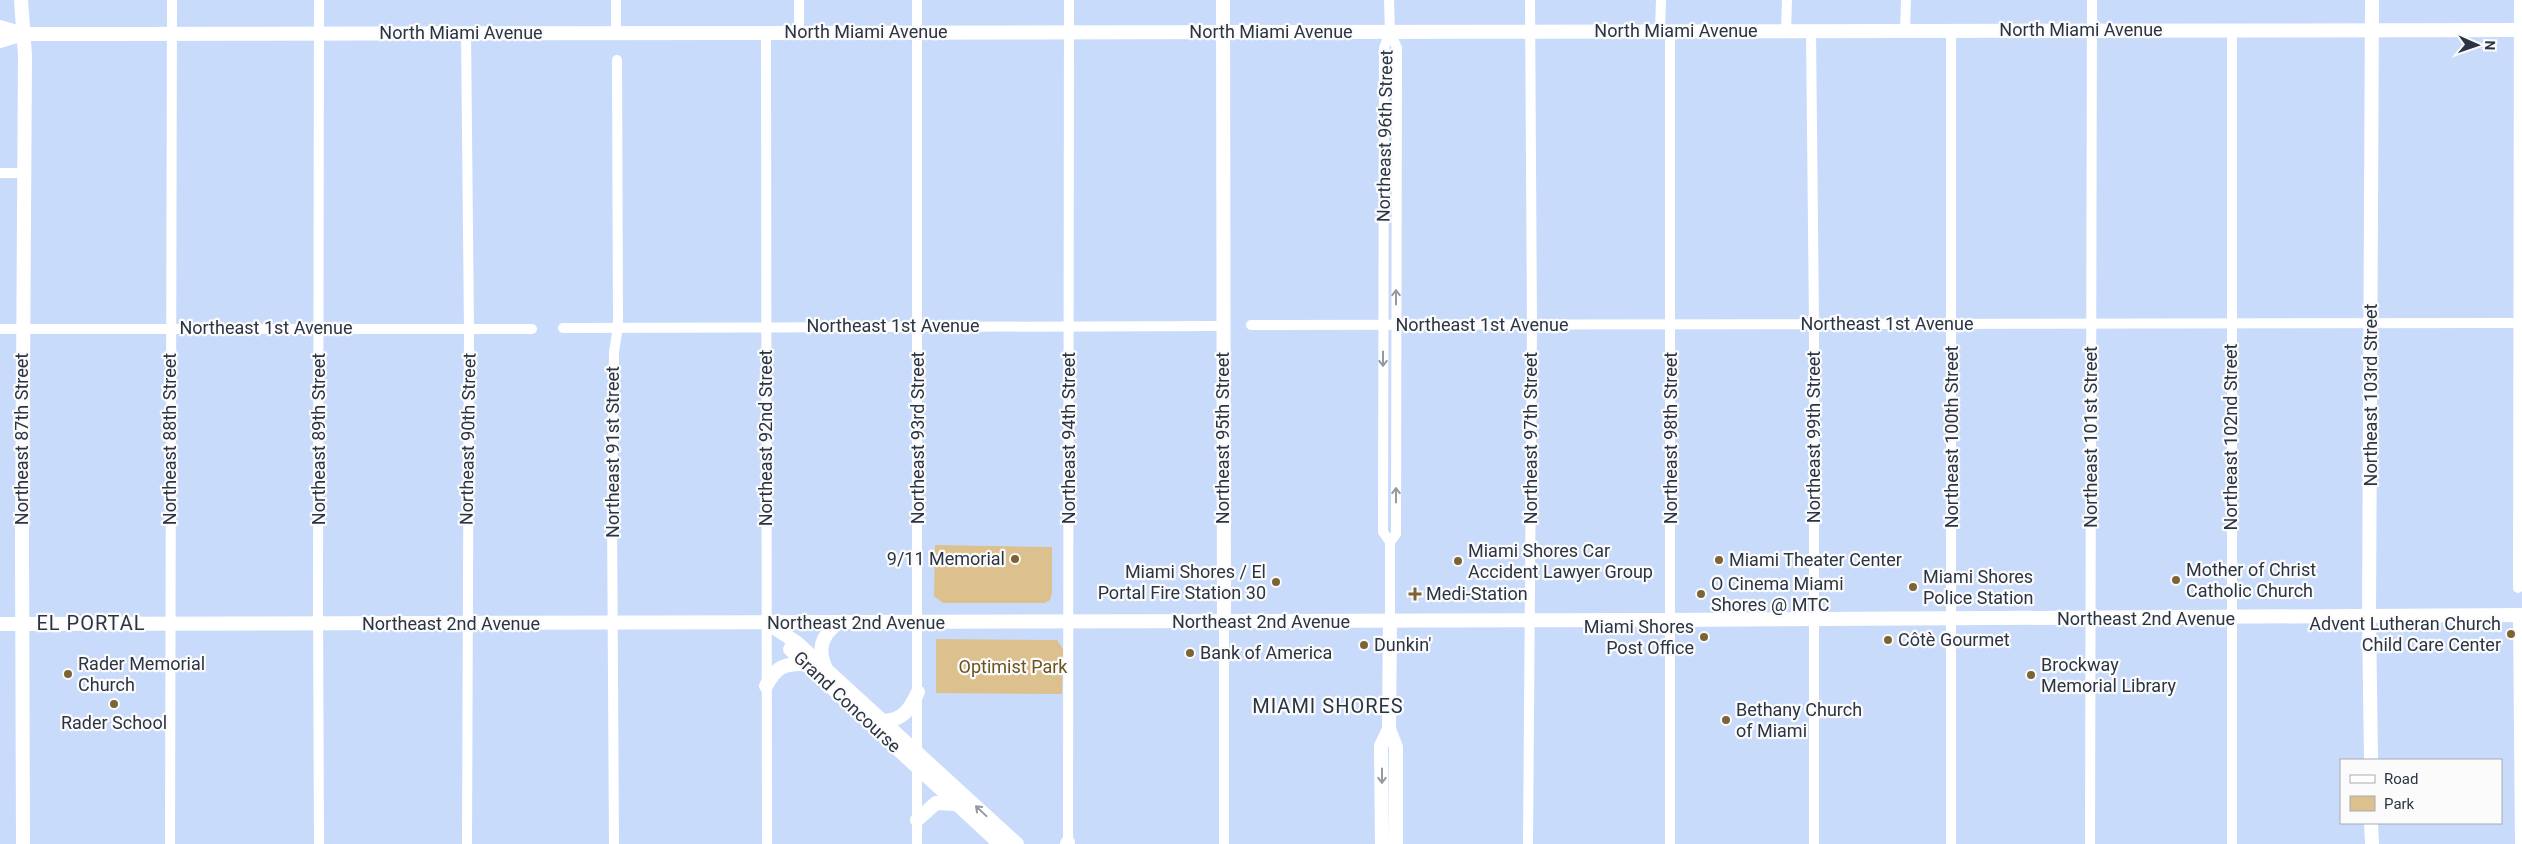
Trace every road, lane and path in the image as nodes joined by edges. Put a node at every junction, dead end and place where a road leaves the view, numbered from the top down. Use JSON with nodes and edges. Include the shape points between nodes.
{"nodes":[{"id":1,"x":21,"y":0,"type":"edge"},
{"id":2,"x":172,"y":0,"type":"edge"},
{"id":3,"x":319,"y":0,"type":"edge"},
{"id":4,"x":616,"y":0,"type":"edge"},
{"id":5,"x":799,"y":0,"type":"edge"},
{"id":6,"x":917,"y":0,"type":"edge"},
{"id":7,"x":1069,"y":0,"type":"edge"},
{"id":8,"x":1223,"y":0,"type":"edge"},
{"id":9,"x":1390,"y":0,"type":"edge"},
{"id":10,"x":1530,"y":0,"type":"edge"},
{"id":11,"x":1660,"y":0,"type":"edge"},
{"id":12,"x":1786,"y":0,"type":"edge"},
{"id":13,"x":1906,"y":0,"type":"edge"},
{"id":14,"x":2092,"y":0,"type":"edge"},
{"id":15,"x":2372,"y":0,"type":"edge"},
{"id":16,"x":2519,"y":0,"type":"edge"},
{"id":17,"x":0,"y":27,"type":"edge"},
{"id":18,"x":2372,"y":29,"type":"junction"},
{"id":19,"x":2521,"y":29,"type":"edge"},
{"id":20,"x":1951,"y":30,"type":"junction"},
{"id":21,"x":2093,"y":30,"type":"junction"},
{"id":22,"x":2232,"y":30,"type":"junction"},
{"id":23,"x":1530,"y":31,"type":"junction"},
{"id":24,"x":1665,"y":31,"type":"junction"},
{"id":25,"x":1786,"y":31,"type":"junction"},
{"id":26,"x":1811,"y":31,"type":"junction"},
{"id":27,"x":1906,"y":31,"type":"junction"},
{"id":28,"x":799,"y":32,"type":"junction"},
{"id":29,"x":917,"y":32,"type":"junction"},
{"id":30,"x":1069,"y":32,"type":"junction"},
{"id":31,"x":1223,"y":32,"type":"junction"},
{"id":32,"x":1390,"y":32,"type":"junction"},
{"id":33,"x":319,"y":33,"type":"junction"},
{"id":34,"x":466,"y":33,"type":"junction"},
{"id":35,"x":616,"y":33,"type":"junction"},
{"id":36,"x":766,"y":33,"type":"junction"},
{"id":37,"x":23,"y":34,"type":"junction"},
{"id":38,"x":172,"y":34,"type":"junction"},
{"id":39,"x":0,"y":42,"type":"edge"},
{"id":40,"x":617,"y":60,"type":"dead end"},
{"id":41,"x":0,"y":173,"type":"edge"},
{"id":42,"x":24,"y":173,"type":"junction"},
{"id":43,"x":2371,"y":322,"type":"junction"},
{"id":44,"x":2520,"y":323,"type":"edge"},
{"id":45,"x":1671,"y":324,"type":"junction"},
{"id":46,"x":1814,"y":324,"type":"junction"},
{"id":47,"x":1952,"y":324,"type":"junction"},
{"id":48,"x":2231,"y":324,"type":"junction"},
{"id":49,"x":918,"y":325,"type":"junction"},
{"id":50,"x":1069,"y":325,"type":"junction"},
{"id":51,"x":1251,"y":325,"type":"dead end"},
{"id":52,"x":1383,"y":325,"type":"junction"},
{"id":53,"x":2091,"y":325,"type":"junction"},
{"id":54,"x":1223,"y":326,"type":"junction"},
{"id":55,"x":1396,"y":326,"type":"junction"},
{"id":56,"x":1532,"y":326,"type":"junction"},
{"id":57,"x":170,"y":327,"type":"junction"},
{"id":58,"x":320,"y":327,"type":"junction"},
{"id":59,"x":618,"y":327,"type":"junction"},
{"id":60,"x":766,"y":327,"type":"junction"},
{"id":61,"x":23,"y":328,"type":"junction"},
{"id":62,"x":563,"y":328,"type":"dead end"},
{"id":63,"x":0,"y":329,"type":"edge"},
{"id":64,"x":469,"y":329,"type":"junction"},
{"id":65,"x":532,"y":329,"type":"dead end"},
{"id":66,"x":1390,"y":542,"type":"junction"},
{"id":67,"x":2518,"y":588,"type":"dead end"},
{"id":68,"x":2520,"y":615,"type":"edge"},
{"id":69,"x":2231,"y":618,"type":"junction"},
{"id":70,"x":2369,"y":618,"type":"junction"},
{"id":71,"x":1952,"y":619,"type":"junction"},
{"id":72,"x":2092,"y":619,"type":"junction"},
{"id":73,"x":1671,"y":620,"type":"junction"},
{"id":74,"x":1812,"y":620,"type":"junction"},
{"id":75,"x":1224,"y":621,"type":"junction"},
{"id":76,"x":1390,"y":621,"type":"junction"},
{"id":77,"x":1531,"y":621,"type":"junction"},
{"id":78,"x":918,"y":622,"type":"junction"},
{"id":79,"x":1068,"y":622,"type":"junction"},
{"id":80,"x":766,"y":623,"type":"junction"},
{"id":81,"x":838,"y":623,"type":"junction"},
{"id":82,"x":0,"y":624,"type":"edge"},
{"id":83,"x":22,"y":624,"type":"junction"},
{"id":84,"x":169,"y":624,"type":"junction"},
{"id":85,"x":318,"y":624,"type":"junction"},
{"id":86,"x":466,"y":624,"type":"junction"},
{"id":87,"x":613,"y":624,"type":"junction"},
{"id":88,"x":806,"y":664,"type":"junction"},
{"id":89,"x":826,"y":670,"type":"junction"},
{"id":90,"x":766,"y":686,"type":"junction"},
{"id":91,"x":918,"y":692,"type":"junction"},
{"id":92,"x":882,"y":720,"type":"junction"},
{"id":93,"x":1389,"y":729,"type":"junction"},
{"id":94,"x":918,"y":753,"type":"junction"},
{"id":95,"x":2371,"y":759,"type":"edge"},
{"id":96,"x":917,"y":768,"type":"junction"},
{"id":97,"x":956,"y":804,"type":"junction"},
{"id":98,"x":917,"y":820,"type":"junction"},
{"id":99,"x":2372,"y":824,"type":"edge"},
{"id":100,"x":1068,"y":843,"type":"edge"},
{"id":101,"x":24,"y":844,"type":"edge"},
{"id":102,"x":170,"y":844,"type":"edge"},
{"id":103,"x":319,"y":844,"type":"edge"},
{"id":104,"x":467,"y":844,"type":"edge"},
{"id":105,"x":614,"y":844,"type":"edge"},
{"id":106,"x":767,"y":844,"type":"edge"},
{"id":107,"x":917,"y":844,"type":"edge"},
{"id":108,"x":1000,"y":844,"type":"edge"},
{"id":109,"x":1017,"y":844,"type":"edge"},
{"id":110,"x":1224,"y":844,"type":"edge"},
{"id":111,"x":1382,"y":844,"type":"edge"},
{"id":112,"x":1396,"y":844,"type":"edge"},
{"id":113,"x":1528,"y":844,"type":"edge"},
{"id":114,"x":1670,"y":844,"type":"edge"},
{"id":115,"x":1814,"y":844,"type":"edge"},
{"id":116,"x":1951,"y":844,"type":"edge"},
{"id":117,"x":2090,"y":844,"type":"edge"},
{"id":118,"x":2232,"y":844,"type":"edge"},
{"id":119,"x":2372,"y":844,"type":"edge"},
{"id":120,"x":2520,"y":844,"type":"edge"}],
"edges":[{"from":1,"to":37,"type":"main road","name":"Northeast 87th Street"},
{"from":2,"to":38,"type":"street","name":"Northeast 88th Street"},
{"from":3,"to":33,"type":"street","name":"Northeast 89th Street"},
{"from":4,"to":35,"type":"street"},
{"from":5,"to":28,"type":"street"},
{"from":6,"to":29,"type":"street","name":"Northeast 93rd Street"},
{"from":7,"to":30,"type":"street","name":"Northeast 94th Street"},
{"from":8,"to":31,"type":"main road","name":"Northeast 95th Street"},
{"from":9,"to":32,"type":"street"},
{"from":10,"to":23,"type":"street","name":"Northeast 97th Street"},
{"from":11,"to":24,"type":"street","name":"Northeast 98th Street"},
{"from":12,"to":25,"type":"street"},
{"from":13,"to":27,"type":"street"},
{"from":14,"to":21,"type":"street","name":"Northeast 101st Street"},
{"from":15,"to":18,"type":"main road","name":"Northeast 103rd Street"},
{"from":16,"to":19,"type":"street"},
{"from":17,"to":37,"type":"main road","name":"North Miami Avenue"},
{"from":18,"to":19,"type":"main road","name":"North Miami Avenue"},
{"from":18,"to":22,"type":"main road","name":"North Miami Avenue"},
{"from":18,"to":43,"type":"main road","name":"Northeast 103rd Street"},
{"from":19,"to":44,"type":"street"},
{"from":20,"to":21,"type":"main road","name":"North Miami Avenue"},
{"from":20,"to":27,"type":"main road","name":"North Miami Avenue"},
{"from":20,"to":47,"type":"street","name":"Northeast 100th Street"},
{"from":21,"to":22,"type":"main road","name":"North Miami Avenue"},
{"from":21,"to":53,"type":"street","name":"Northeast 101st Street"},
{"from":22,"to":48,"type":"street","name":"Northeast 102nd Street"},
{"from":23,"to":24,"type":"main road","name":"North Miami Avenue"},
{"from":23,"to":32,"type":"main road","name":"North Miami Avenue"},
{"from":23,"to":56,"type":"street","name":"Northeast 97th Street"},
{"from":24,"to":25,"type":"main road","name":"North Miami Avenue"},
{"from":24,"to":45,"type":"street","name":"Northeast 98th Street"},
{"from":25,"to":26,"type":"main road","name":"North Miami Avenue"},
{"from":26,"to":27,"type":"main road","name":"North Miami Avenue"},
{"from":26,"to":46,"type":"street","name":"Northeast 99th Street"},
{"from":28,"to":29,"type":"main road","name":"North Miami Avenue"},
{"from":28,"to":36,"type":"main road","name":"North Miami Avenue"},
{"from":29,"to":30,"type":"main road","name":"North Miami Avenue"},
{"from":29,"to":49,"type":"street","name":"Northeast 93rd Street"},
{"from":30,"to":31,"type":"main road","name":"North Miami Avenue"},
{"from":30,"to":50,"type":"street","name":"Northeast 94th Street"},
{"from":31,"to":32,"type":"main road","name":"North Miami Avenue"},
{"from":31,"to":54,"type":"main road","name":"Northeast 95th Street"},
{"from":32,"to":52,"type":"street","name":"Northeast 96th Street","via":[[1384,48]]},
{"from":55,"to":32,"type":"street","name":"Northeast 96th Street","one_way":true,"via":[[1397,48]]},
{"from":33,"to":34,"type":"main road","name":"North Miami Avenue"},
{"from":33,"to":38,"type":"main road","name":"North Miami Avenue"},
{"from":33,"to":58,"type":"street","name":"Northeast 89th Street"},
{"from":34,"to":35,"type":"main road","name":"North Miami Avenue"},
{"from":34,"to":64,"type":"street","name":"Northeast 90th Street"},
{"from":35,"to":36,"type":"main road","name":"North Miami Avenue"},
{"from":36,"to":60,"type":"street","name":"Northeast 92nd Street"},
{"from":37,"to":38,"type":"main road","name":"North Miami Avenue"},
{"from":37,"to":39,"type":"main road","name":"North Miami Avenue"},
{"from":37,"to":42,"type":"main road","name":"Northeast 87th Street"},
{"from":38,"to":57,"type":"street","name":"Northeast 88th Street"},
{"from":40,"to":59,"type":"street","name":"Northeast 91st Street"},
{"from":41,"to":42,"type":"street"},
{"from":42,"to":61,"type":"main road","name":"Northeast 87th Street"},
{"from":43,"to":44,"type":"street","name":"Northeast 1st Avenue"},
{"from":43,"to":48,"type":"street","name":"Northeast 1st Avenue"},
{"from":43,"to":70,"type":"main road","name":"Northeast 103rd Street"},
{"from":44,"to":67,"type":"street"},
{"from":45,"to":46,"type":"street","name":"Northeast 1st Avenue"},
{"from":45,"to":56,"type":"street","name":"Northeast 1st Avenue"},
{"from":45,"to":73,"type":"street","name":"Northeast 98th Street"},
{"from":46,"to":47,"type":"street","name":"Northeast 1st Avenue"},
{"from":46,"to":74,"type":"street","name":"Northeast 99th Street"},
{"from":47,"to":53,"type":"street","name":"Northeast 1st Avenue"},
{"from":47,"to":71,"type":"street","name":"Northeast 100th Street"},
{"from":48,"to":53,"type":"street","name":"Northeast 1st Avenue"},
{"from":48,"to":69,"type":"street","name":"Northeast 102nd Street"},
{"from":49,"to":50,"type":"street","name":"Northeast 1st Avenue"},
{"from":49,"to":60,"type":"street","name":"Northeast 1st Avenue"},
{"from":49,"to":78,"type":"street","name":"Northeast 93rd Street"},
{"from":50,"to":54,"type":"street","name":"Northeast 1st Avenue"},
{"from":50,"to":79,"type":"street","name":"Northeast 94th Street"},
{"from":51,"to":52,"type":"street","name":"Northeast 1st Avenue"},
{"from":52,"to":55,"type":"street","name":"Northeast 1st Avenue"},
{"from":52,"to":66,"type":"street","name":"Northeast 96th Street","one_way":true,"via":[[1383,532]]},
{"from":53,"to":72,"type":"street","name":"Northeast 101st Street"},
{"from":54,"to":75,"type":"main road","name":"Northeast 95th Street"},
{"from":55,"to":56,"type":"street","name":"Northeast 1st Avenue"},
{"from":66,"to":55,"type":"street","name":"Northeast 96th Street","one_way":true,"via":[[1396,534]]},
{"from":56,"to":77,"type":"street","name":"Northeast 97th Street"},
{"from":57,"to":58,"type":"street","name":"Northeast 1st Avenue"},
{"from":57,"to":61,"type":"street","name":"Northeast 1st Avenue"},
{"from":57,"to":84,"type":"street","name":"Northeast 88th Street"},
{"from":58,"to":64,"type":"street","name":"Northeast 1st Avenue"},
{"from":58,"to":85,"type":"street","name":"Northeast 89th Street"},
{"from":59,"to":60,"type":"street","name":"Northeast 1st Avenue"},
{"from":59,"to":62,"type":"street","name":"Northeast 1st Avenue"},
{"from":59,"to":87,"type":"street","name":"Northeast 91st Street","via":[[614,352]]},
{"from":60,"to":80,"type":"street","name":"Northeast 92nd Street"},
{"from":61,"to":63,"type":"street","name":"Northeast 1st Avenue"},
{"from":61,"to":83,"type":"main road","name":"Northeast 87th Street"},
{"from":64,"to":65,"type":"street","name":"Northeast 1st Avenue"},
{"from":64,"to":86,"type":"street","name":"Northeast 90th Street"},
{"from":66,"to":76,"type":"street","name":"Northeast 96th Street"},
{"from":68,"to":70,"type":"main road","name":"Northeast 2nd Avenue"},
{"from":68,"to":120,"type":"street"},
{"from":69,"to":70,"type":"main road","name":"Northeast 2nd Avenue"},
{"from":69,"to":72,"type":"main road","name":"Northeast 2nd Avenue"},
{"from":69,"to":118,"type":"street","name":"Northeast 102nd Street"},
{"from":70,"to":95,"type":"main road","name":"Northeast 103rd Street"},
{"from":71,"to":72,"type":"main road","name":"Northeast 2nd Avenue"},
{"from":71,"to":74,"type":"main road","name":"Northeast 2nd Avenue"},
{"from":71,"to":116,"type":"street","name":"Northeast 100th Street"},
{"from":72,"to":117,"type":"street","name":"Northeast 101st Street"},
{"from":73,"to":74,"type":"main road","name":"Northeast 2nd Avenue"},
{"from":73,"to":77,"type":"main road","name":"Northeast 2nd Avenue"},
{"from":73,"to":114,"type":"street","name":"Northeast 98th Street"},
{"from":74,"to":115,"type":"street","name":"Northeast 99th Street"},
{"from":75,"to":76,"type":"main road","name":"Northeast 2nd Avenue"},
{"from":75,"to":79,"type":"main road","name":"Northeast 2nd Avenue"},
{"from":75,"to":110,"type":"street","name":"Northeast 95th Street"},
{"from":76,"to":77,"type":"main road","name":"Northeast 2nd Avenue"},
{"from":76,"to":93,"type":"main road","name":"Northeast 96th Street"},
{"from":77,"to":113,"type":"street","name":"Northeast 97th Street"},
{"from":78,"to":79,"type":"main road","name":"Northeast 2nd Avenue"},
{"from":78,"to":81,"type":"main road","name":"Northeast 2nd Avenue"},
{"from":78,"to":91,"type":"street","name":"Northeast 93rd Street"},
{"from":79,"to":100,"type":"street","name":"Northeast 94th Street"},
{"from":80,"to":81,"type":"main road","name":"Northeast 2nd Avenue"},
{"from":80,"to":87,"type":"main road","name":"Northeast 2nd Avenue"},
{"from":80,"to":88,"type":"main road","name":"Grand Concourse"},
{"from":80,"to":89,"type":"main road","name":"Grand Concourse","via":[[791,638]]},
{"from":80,"to":90,"type":"street","name":"Northeast 92nd Street"},
{"from":81,"to":89,"type":"main road","via":[[822,642],[820,654]]},
{"from":82,"to":83,"type":"main road","name":"Northeast 2nd Avenue"},
{"from":83,"to":84,"type":"main road","name":"Northeast 2nd Avenue"},
{"from":83,"to":101,"type":"main road","name":"Northeast 87th Street"},
{"from":84,"to":85,"type":"main road","name":"Northeast 2nd Avenue"},
{"from":84,"to":102,"type":"street","name":"Northeast 88th Street"},
{"from":85,"to":86,"type":"main road","name":"Northeast 2nd Avenue"},
{"from":85,"to":103,"type":"street","name":"Northeast 89th Street"},
{"from":86,"to":87,"type":"main road","name":"Northeast 2nd Avenue"},
{"from":86,"to":104,"type":"street","name":"Northeast 90th Street"},
{"from":87,"to":105,"type":"street","name":"Northeast 91st Street"},
{"from":88,"to":90,"type":"main road","via":[[778,668]]},
{"from":88,"to":96,"type":"main road","name":"Grand Concourse"},
{"from":89,"to":92,"type":"main road","name":"Grand Concourse"},
{"from":90,"to":106,"type":"street","name":"Northeast 92nd Street"},
{"from":91,"to":92,"type":"main road","via":[[904,716]]},
{"from":91,"to":94,"type":"street","name":"Northeast 93rd Street"},
{"from":92,"to":94,"type":"main road","name":"Grand Concourse"},
{"from":93,"to":111,"type":"main road","name":"Northeast 96th Street","one_way":true,"via":[[1382,746]]},
{"from":93,"to":112,"type":"main road","name":"Northeast 96th Street","via":[[1396,747]]},
{"from":94,"to":96,"type":"street","name":"Northeast 93rd Street"},
{"from":109,"to":94,"type":"main road","name":"Grand Concourse","one_way":true},
{"from":96,"to":97,"type":"main road","name":"Grand Concourse"},
{"from":96,"to":98,"type":"street","name":"Northeast 93rd Street"},
{"from":97,"to":98,"type":"main road","via":[[936,803]]},
{"from":97,"to":108,"type":"main road","name":"Grand Concourse"},
{"from":98,"to":107,"type":"street","name":"Northeast 93rd Street"},
{"from":99,"to":119,"type":"main road"}]}
